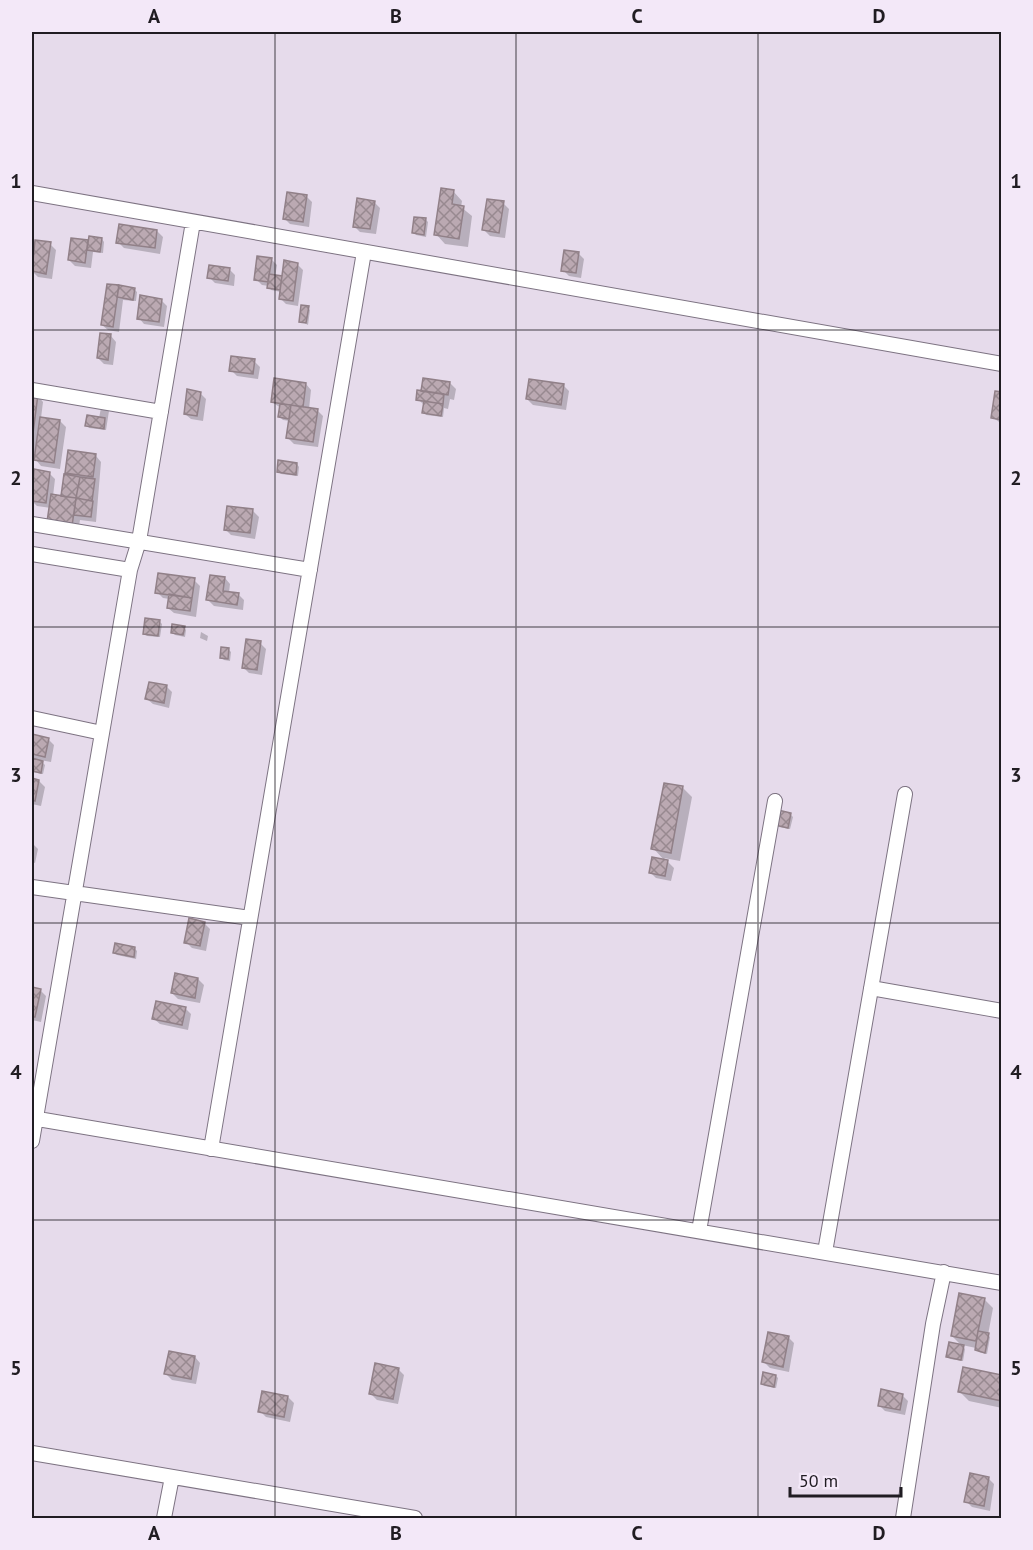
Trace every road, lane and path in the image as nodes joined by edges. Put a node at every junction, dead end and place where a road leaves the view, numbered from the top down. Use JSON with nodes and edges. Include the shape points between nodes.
{"nodes":[{"id":1,"x":32,"y":193,"type":"edge"},
{"id":2,"x":193,"y":222,"type":"junction"},
{"id":3,"x":364,"y":252,"type":"junction"},
{"id":4,"x":1002,"y":364,"type":"edge"},
{"id":5,"x":32,"y":390,"type":"edge"},
{"id":6,"x":161,"y":412,"type":"junction"},
{"id":7,"x":32,"y":524,"type":"edge"},
{"id":8,"x":139,"y":542,"type":"junction"},
{"id":9,"x":32,"y":554,"type":"edge"},
{"id":10,"x":130,"y":570,"type":"junction"},
{"id":11,"x":309,"y":570,"type":"junction"},
{"id":12,"x":32,"y":718,"type":"edge"},
{"id":13,"x":102,"y":733,"type":"junction"},
{"id":14,"x":905,"y":794,"type":"dead end"},
{"id":15,"x":775,"y":801,"type":"dead end"},
{"id":16,"x":32,"y":887,"type":"edge"},
{"id":17,"x":75,"y":893,"type":"junction"},
{"id":18,"x":250,"y":918,"type":"junction"},
{"id":19,"x":871,"y":988,"type":"junction"},
{"id":20,"x":1002,"y":1011,"type":"edge"},
{"id":21,"x":33,"y":1118,"type":"edge"},
{"id":22,"x":32,"y":1141,"type":"edge"},
{"id":23,"x":211,"y":1149,"type":"junction"},
{"id":24,"x":699,"y":1231,"type":"junction"},
{"id":25,"x":825,"y":1252,"type":"junction"},
{"id":26,"x":944,"y":1272,"type":"junction"},
{"id":27,"x":1002,"y":1283,"type":"edge"},
{"id":28,"x":32,"y":1453,"type":"edge"},
{"id":29,"x":172,"y":1477,"type":"junction"},
{"id":30,"x":164,"y":1518,"type":"edge"},
{"id":31,"x":415,"y":1518,"type":"edge"},
{"id":32,"x":903,"y":1518,"type":"edge"}],
"edges":[{"from":1,"to":2,"type":"street"},
{"from":2,"to":3,"type":"street"},
{"from":2,"to":6,"type":"street"},
{"from":3,"to":4,"type":"street"},
{"from":3,"to":11,"type":"street"},
{"from":5,"to":6,"type":"street"},
{"from":6,"to":8,"type":"street"},
{"from":7,"to":8,"type":"street"},
{"from":8,"to":10,"type":"street"},
{"from":8,"to":11,"type":"street"},
{"from":9,"to":10,"type":"street"},
{"from":10,"to":13,"type":"street"},
{"from":11,"to":18,"type":"street"},
{"from":12,"to":13,"type":"street"},
{"from":13,"to":17,"type":"street"},
{"from":14,"to":19,"type":"street"},
{"from":15,"to":24,"type":"street"},
{"from":16,"to":17,"type":"street"},
{"from":17,"to":18,"type":"street"},
{"from":17,"to":21,"type":"street"},
{"from":18,"to":23,"type":"street"},
{"from":19,"to":20,"type":"street"},
{"from":19,"to":25,"type":"street"},
{"from":21,"to":22,"type":"street"},
{"from":21,"to":23,"type":"street"},
{"from":23,"to":24,"type":"street"},
{"from":24,"to":25,"type":"street"},
{"from":25,"to":26,"type":"street"},
{"from":26,"to":27,"type":"street"},
{"from":26,"to":32,"type":"street"},
{"from":28,"to":29,"type":"street"},
{"from":29,"to":30,"type":"street"},
{"from":29,"to":31,"type":"street"}]}
